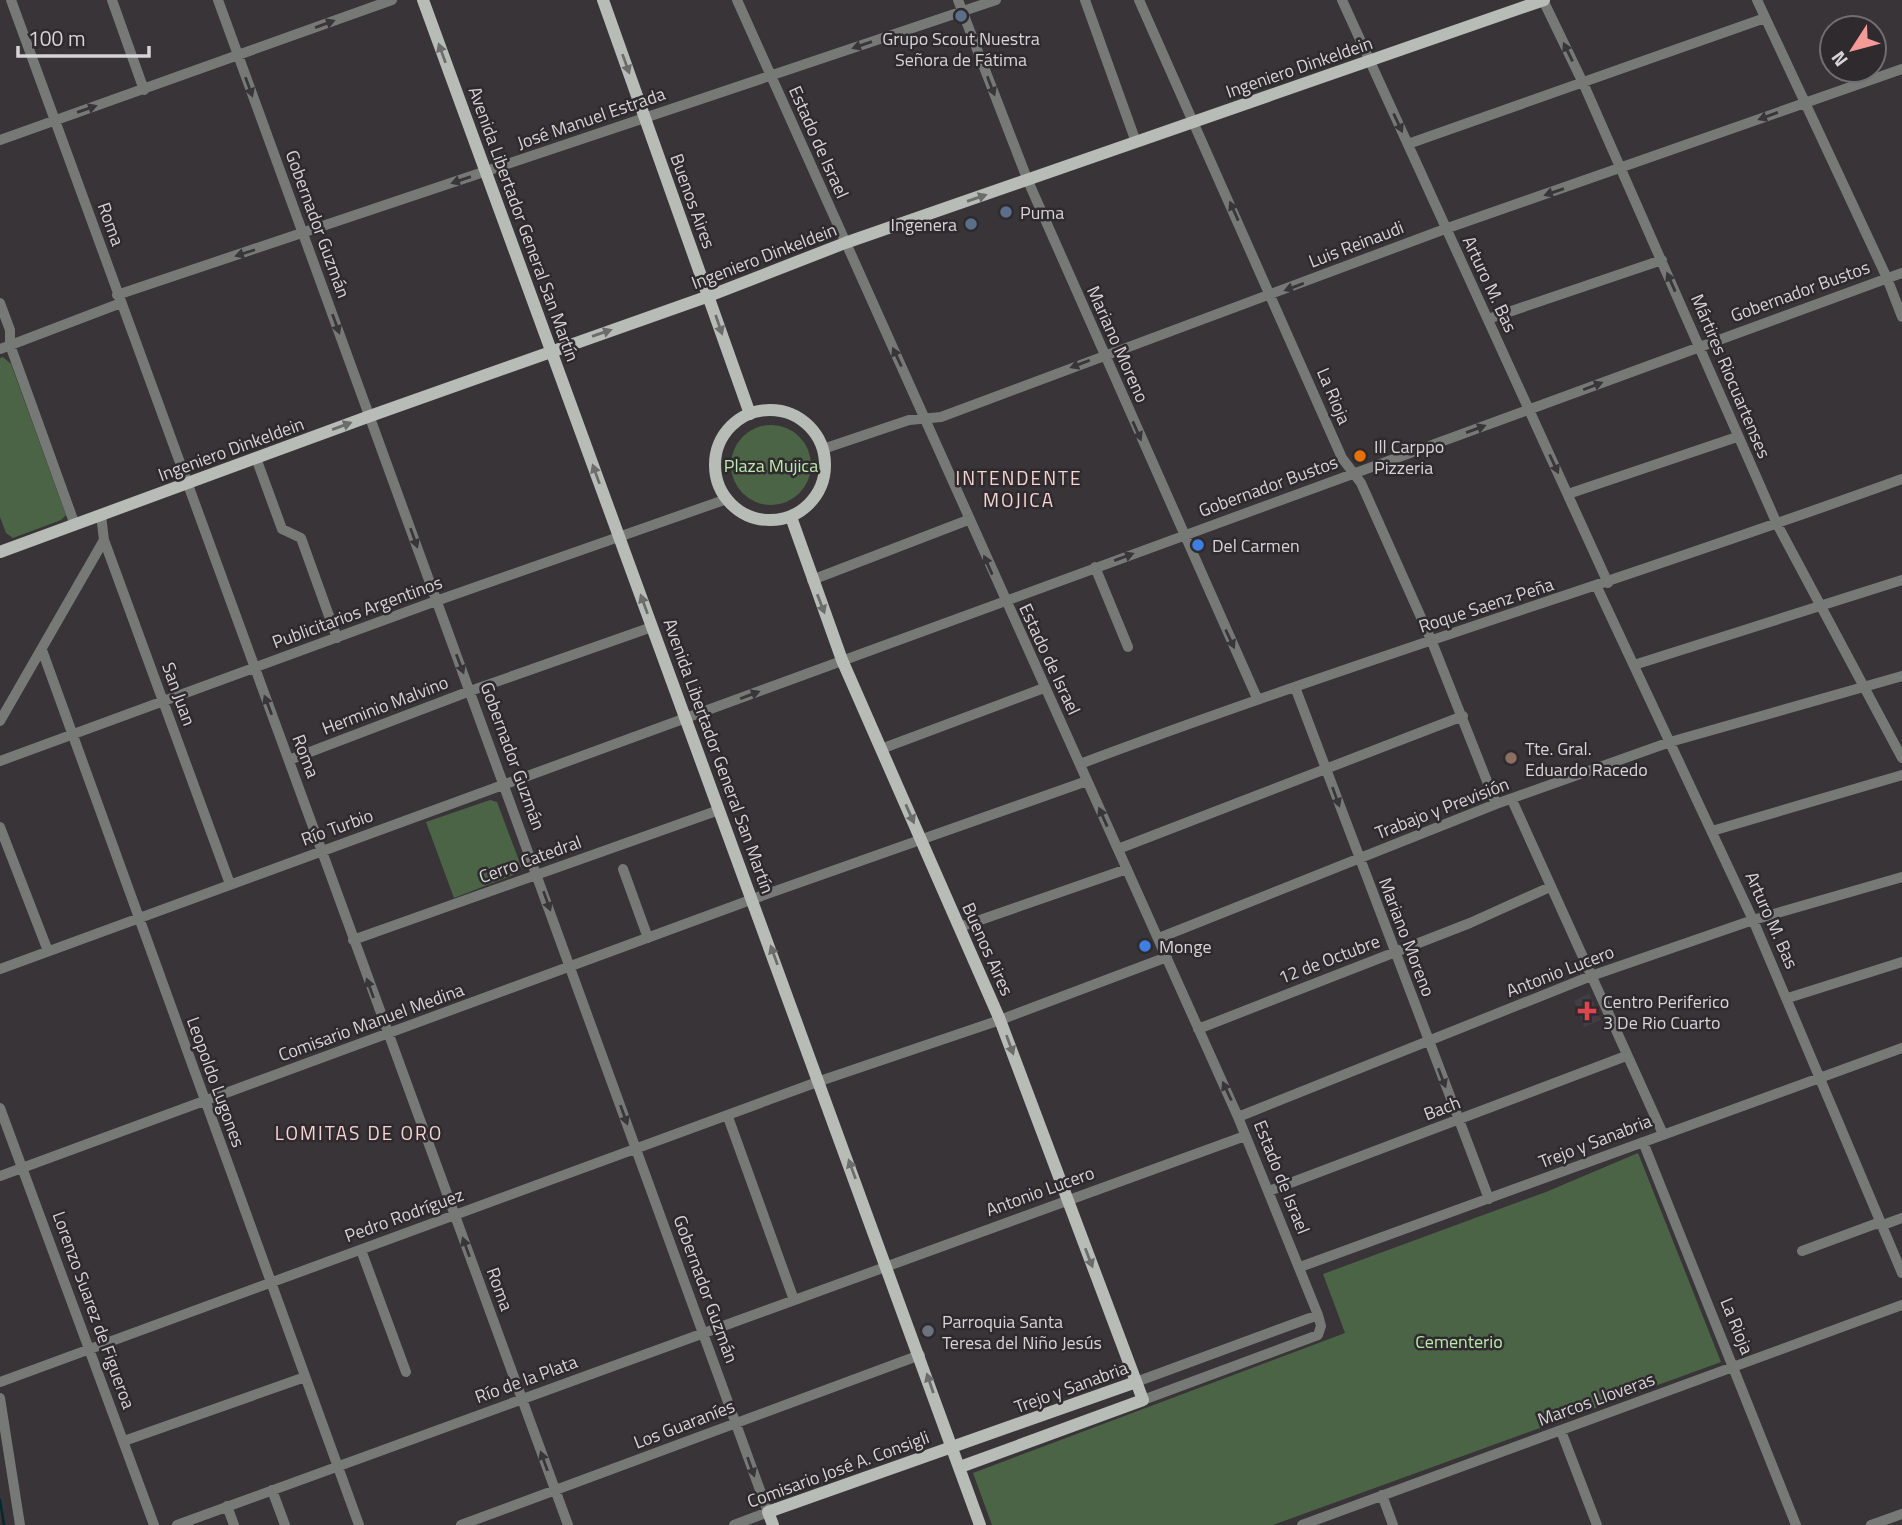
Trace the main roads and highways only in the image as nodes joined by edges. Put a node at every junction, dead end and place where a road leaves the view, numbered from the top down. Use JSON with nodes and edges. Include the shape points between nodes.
{"nodes":[{"id":1,"x":423,"y":0,"type":"edge"},
{"id":2,"x":603,"y":0,"type":"edge"},
{"id":3,"x":1543,"y":0,"type":"edge"},
{"id":4,"x":709,"y":296,"type":"junction"},
{"id":5,"x":551,"y":351,"type":"junction"},
{"id":6,"x":750,"y":414,"type":"junction"},
{"id":7,"x":791,"y":517,"type":"junction"},
{"id":8,"x":1,"y":549,"type":"edge"},
{"id":9,"x":1136,"y":1382,"type":"junction"},
{"id":10,"x":953,"y":1447,"type":"junction"},
{"id":11,"x":960,"y":1467,"type":"junction"},
{"id":12,"x":768,"y":1512,"type":"joint"},
{"id":13,"x":773,"y":1525,"type":"edge"},
{"id":14,"x":981,"y":1525,"type":"edge"}],
"edges":[{"from":5,"to":1,"type":"main road","name":"Avenida Libertador General San Martín","one_way":true},
{"from":2,"to":4,"type":"main road","name":"Buenos Aires","one_way":true},
{"from":4,"to":3,"type":"main road","name":"Ingeniero Dinkeldein","one_way":true,"via":[[845,243]]},
{"from":5,"to":4,"type":"main road","name":"Ingeniero Dinkeldein","one_way":true},
{"from":4,"to":6,"type":"main road","name":"Buenos Aires","one_way":true},
{"from":8,"to":5,"type":"main road","name":"Ingeniero Dinkeldein","one_way":true},
{"from":10,"to":5,"type":"main road","name":"Avenida Libertador General San Martín","one_way":true},
{"from":6,"to":7,"type":"main road","via":[[727,431],[717,451],[716,472],[727,499],[740,511],[756,519]]},
{"from":6,"to":7,"type":"main road","via":[[786,412],[802,420],[823,449],[823,482],[805,509]]},
{"from":7,"to":9,"type":"main road","name":"Buenos Aires","one_way":true,"via":[[842,660],[1000,1020]]},
{"from":9,"to":10,"type":"main road","name":"Trejo y Sanabria"},
{"from":9,"to":11,"type":"main road","name":"Buenos Aires","via":[[1143,1401]]},
{"from":10,"to":11,"type":"main road","name":"Avenida Libertador General San Martín"},
{"from":10,"to":12,"type":"main road","name":"Comisario José A. Consigli"},
{"from":11,"to":14,"type":"main road","name":"Avenida Libertador General San Martín"},
{"from":12,"to":13,"type":"main road","name":"Gobernador Guzmán"}]}
